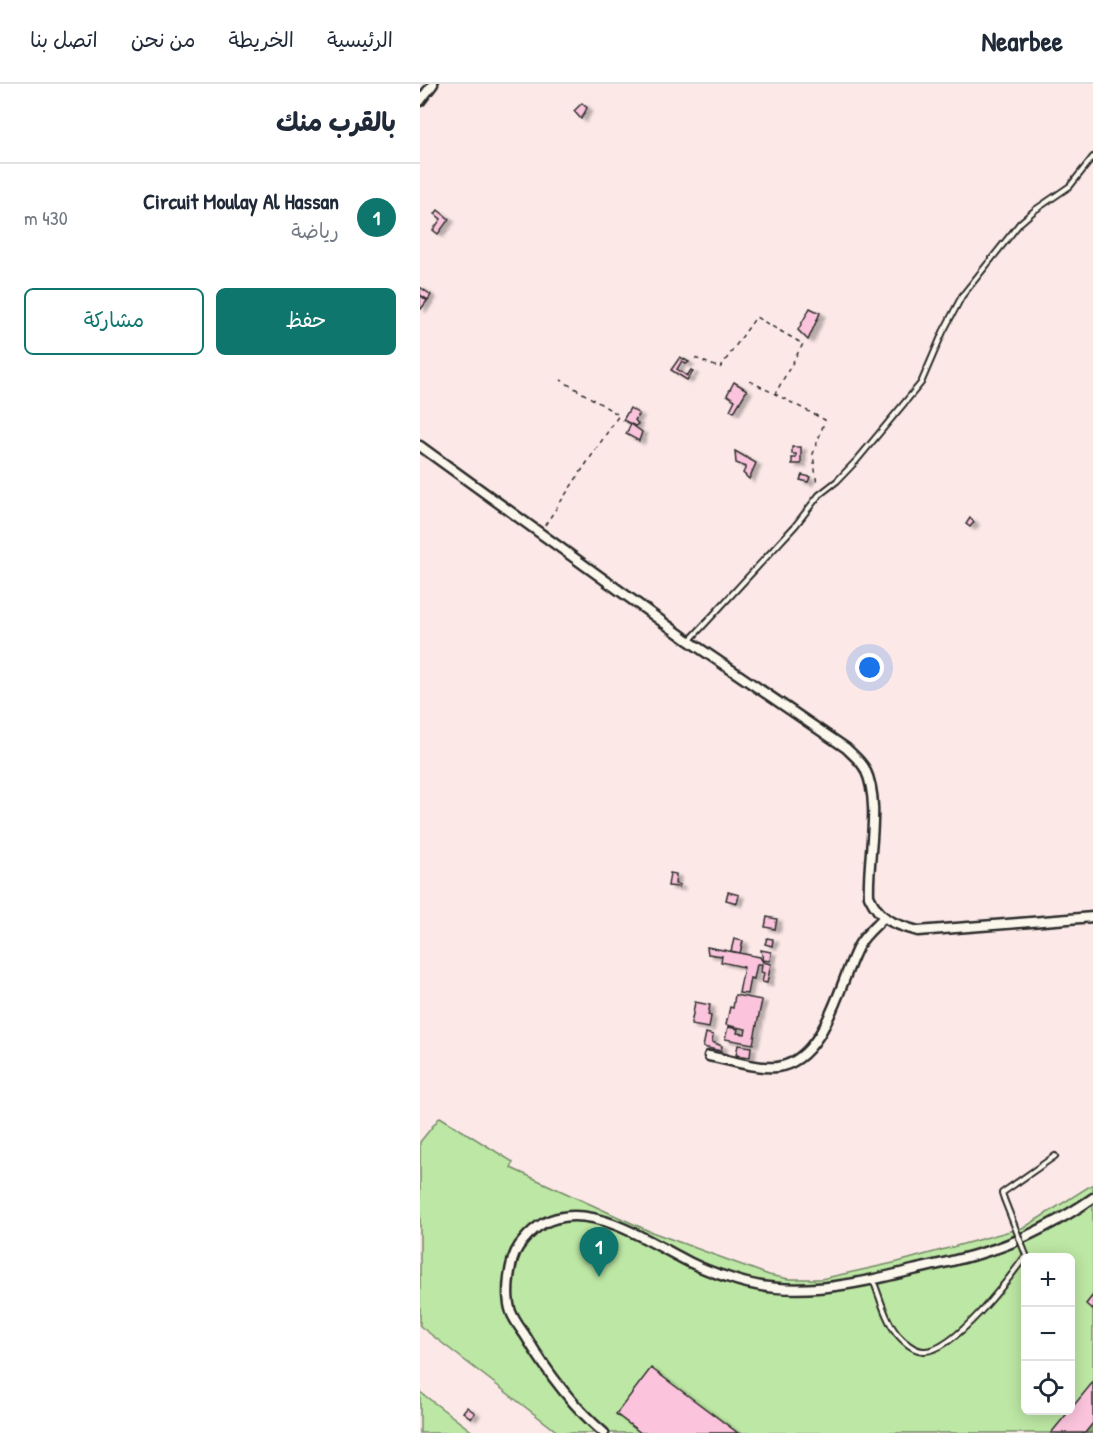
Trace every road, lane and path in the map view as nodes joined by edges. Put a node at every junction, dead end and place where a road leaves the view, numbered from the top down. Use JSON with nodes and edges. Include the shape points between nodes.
{"nodes":[{"id":1,"x":433,"y":84,"type":"edge"},
{"id":2,"x":420,"y":101,"type":"edge"},
{"id":3,"x":1093,"y":157,"type":"edge"},
{"id":4,"x":695,"y":358,"type":"dead end"},
{"id":5,"x":561,"y":380,"type":"dead end"},
{"id":6,"x":750,"y":381,"type":"dead end"},
{"id":7,"x":775,"y":394,"type":"junction"},
{"id":8,"x":420,"y":446,"type":"edge"},
{"id":9,"x":819,"y":495,"type":"junction"},
{"id":10,"x":539,"y":533,"type":"junction"},
{"id":11,"x":689,"y":641,"type":"junction"},
{"id":12,"x":884,"y":917,"type":"junction"},
{"id":13,"x":1093,"y":917,"type":"edge"},
{"id":14,"x":709,"y":1056,"type":"dead end"},
{"id":15,"x":1056,"y":1156,"type":"dead end"},
{"id":16,"x":1093,"y":1198,"type":"edge"},
{"id":17,"x":873,"y":1280,"type":"junction"},
{"id":18,"x":604,"y":1433,"type":"edge"}],
"edges":[{"from":1,"to":2,"type":"street"},
{"from":3,"to":9,"type":"lane","via":[[1071,186],[1020,223],[962,296],[921,383],[857,460]]},
{"from":4,"to":7,"type":"path","via":[[720,368],[756,317],[803,344]]},
{"from":5,"to":10,"type":"path","via":[[619,415]]},
{"from":6,"to":7,"type":"path"},
{"from":7,"to":9,"type":"path","via":[[825,420],[813,454]]},
{"from":8,"to":10,"type":"street"},
{"from":9,"to":11,"type":"lane"},
{"from":10,"to":11,"type":"street"},
{"from":11,"to":12,"type":"street","via":[[846,748],[865,768],[872,792],[869,896]]},
{"from":12,"to":13,"type":"street","via":[[918,931]]},
{"from":12,"to":14,"type":"street","via":[[859,944],[834,1010],[815,1041],[797,1059],[778,1067],[763,1067]]},
{"from":15,"to":17,"type":"lane","bridge":true,"via":[[1002,1193],[1026,1255],[1003,1287],[953,1338],[936,1349],[922,1351],[909,1345],[888,1319]]},
{"from":16,"to":17,"type":"street","via":[[990,1251]]},
{"from":17,"to":18,"type":"street","via":[[834,1288],[754,1286],[692,1264],[618,1226],[584,1216],[544,1222],[515,1251],[508,1291],[511,1311],[550,1375],[581,1414]]}]}
